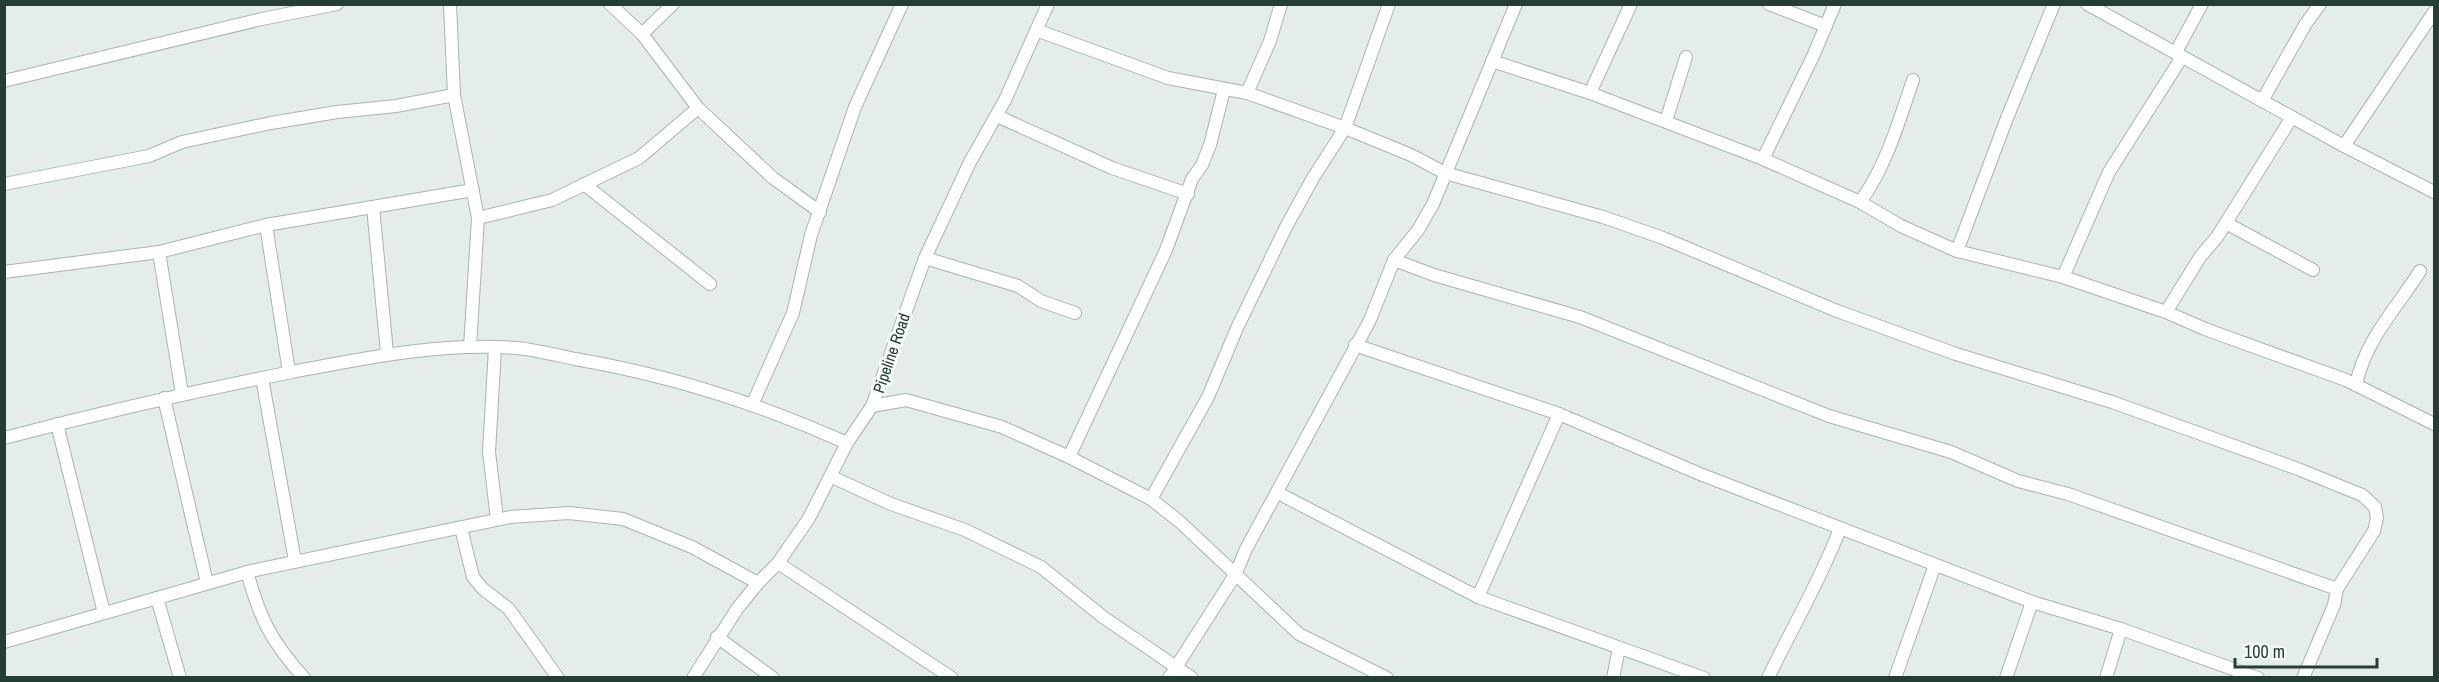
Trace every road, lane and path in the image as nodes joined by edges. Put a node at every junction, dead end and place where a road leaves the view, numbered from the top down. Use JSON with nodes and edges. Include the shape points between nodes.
{"nodes":[{"id":1,"x":337,"y":4,"type":"edge"},
{"id":2,"x":450,"y":4,"type":"edge"},
{"id":3,"x":610,"y":4,"type":"edge"},
{"id":4,"x":673,"y":4,"type":"edge"},
{"id":5,"x":902,"y":4,"type":"edge"},
{"id":6,"x":1048,"y":4,"type":"edge"},
{"id":7,"x":1281,"y":4,"type":"edge"},
{"id":8,"x":1389,"y":4,"type":"edge"},
{"id":9,"x":1516,"y":4,"type":"edge"},
{"id":10,"x":1631,"y":4,"type":"edge"},
{"id":11,"x":1769,"y":4,"type":"edge"},
{"id":12,"x":1835,"y":4,"type":"edge"},
{"id":13,"x":2054,"y":4,"type":"edge"},
{"id":14,"x":2087,"y":4,"type":"edge"},
{"id":15,"x":2202,"y":4,"type":"edge"},
{"id":16,"x":2320,"y":4,"type":"edge"},
{"id":17,"x":2434,"y":12,"type":"edge"},
{"id":18,"x":1826,"y":26,"type":"junction"},
{"id":19,"x":1036,"y":30,"type":"junction"},
{"id":20,"x":642,"y":34,"type":"junction"},
{"id":21,"x":2179,"y":54,"type":"junction"},
{"id":22,"x":1686,"y":57,"type":"dead end"},
{"id":23,"x":1492,"y":61,"type":"junction"},
{"id":24,"x":1913,"y":80,"type":"dead end"},
{"id":25,"x":4,"y":81,"type":"edge"},
{"id":26,"x":1224,"y":90,"type":"junction"},
{"id":27,"x":1247,"y":93,"type":"junction"},
{"id":28,"x":1590,"y":93,"type":"junction"},
{"id":29,"x":454,"y":95,"type":"junction"},
{"id":30,"x":2262,"y":101,"type":"junction"},
{"id":31,"x":698,"y":108,"type":"junction"},
{"id":32,"x":997,"y":116,"type":"junction"},
{"id":33,"x":2292,"y":117,"type":"junction"},
{"id":34,"x":1666,"y":121,"type":"junction"},
{"id":35,"x":1345,"y":128,"type":"junction"},
{"id":36,"x":2344,"y":146,"type":"junction"},
{"id":37,"x":1762,"y":159,"type":"junction"},
{"id":38,"x":1445,"y":173,"type":"junction"},
{"id":39,"x":4,"y":184,"type":"edge"},
{"id":40,"x":584,"y":184,"type":"junction"},
{"id":41,"x":473,"y":190,"type":"junction"},
{"id":42,"x":2434,"y":190,"type":"edge"},
{"id":43,"x":1188,"y":194,"type":"junction"},
{"id":44,"x":1860,"y":202,"type":"junction"},
{"id":45,"x":373,"y":207,"type":"junction"},
{"id":46,"x":820,"y":212,"type":"junction"},
{"id":47,"x":478,"y":218,"type":"junction"},
{"id":48,"x":2226,"y":223,"type":"junction"},
{"id":49,"x":266,"y":225,"type":"junction"},
{"id":50,"x":1957,"y":251,"type":"junction"},
{"id":51,"x":159,"y":252,"type":"junction"},
{"id":52,"x":925,"y":258,"type":"junction"},
{"id":53,"x":1394,"y":260,"type":"junction"},
{"id":54,"x":2313,"y":270,"type":"dead end"},
{"id":55,"x":2420,"y":271,"type":"dead end"},
{"id":56,"x":4,"y":272,"type":"edge"},
{"id":57,"x":2062,"y":277,"type":"junction"},
{"id":58,"x":710,"y":284,"type":"dead end"},
{"id":59,"x":2166,"y":312,"type":"junction"},
{"id":60,"x":1075,"y":313,"type":"dead end"},
{"id":61,"x":1355,"y":345,"type":"junction"},
{"id":62,"x":470,"y":347,"type":"junction"},
{"id":63,"x":495,"y":348,"type":"junction"},
{"id":64,"x":387,"y":353,"type":"junction"},
{"id":65,"x":289,"y":372,"type":"junction"},
{"id":66,"x":262,"y":378,"type":"junction"},
{"id":67,"x":2356,"y":385,"type":"junction"},
{"id":68,"x":182,"y":394,"type":"junction"},
{"id":69,"x":164,"y":398,"type":"junction"},
{"id":70,"x":752,"y":405,"type":"junction"},
{"id":71,"x":872,"y":406,"type":"junction"},
{"id":72,"x":1559,"y":414,"type":"junction"},
{"id":73,"x":57,"y":424,"type":"junction"},
{"id":74,"x":2434,"y":424,"type":"edge"},
{"id":75,"x":4,"y":438,"type":"edge"},
{"id":76,"x":847,"y":443,"type":"junction"},
{"id":77,"x":1069,"y":457,"type":"junction"},
{"id":78,"x":832,"y":477,"type":"junction"},
{"id":79,"x":1278,"y":494,"type":"junction"},
{"id":80,"x":1151,"y":500,"type":"junction"},
{"id":81,"x":497,"y":519,"type":"junction"},
{"id":82,"x":461,"y":528,"type":"junction"},
{"id":83,"x":1840,"y":529,"type":"junction"},
{"id":84,"x":295,"y":561,"type":"junction"},
{"id":85,"x":778,"y":563,"type":"junction"},
{"id":86,"x":1935,"y":565,"type":"junction"},
{"id":87,"x":247,"y":572,"type":"junction"},
{"id":88,"x":1235,"y":575,"type":"junction"},
{"id":89,"x":758,"y":582,"type":"junction"},
{"id":90,"x":207,"y":583,"type":"junction"},
{"id":91,"x":2337,"y":589,"type":"junction"},
{"id":92,"x":1478,"y":597,"type":"junction"},
{"id":93,"x":157,"y":598,"type":"junction"},
{"id":94,"x":2032,"y":602,"type":"junction"},
{"id":95,"x":104,"y":613,"type":"junction"},
{"id":96,"x":2121,"y":629,"type":"junction"},
{"id":97,"x":717,"y":638,"type":"junction"},
{"id":98,"x":4,"y":642,"type":"edge"},
{"id":99,"x":1619,"y":648,"type":"junction"},
{"id":100,"x":1172,"y":672,"type":"edge"},
{"id":101,"x":180,"y":678,"type":"edge"},
{"id":102,"x":304,"y":678,"type":"edge"},
{"id":103,"x":558,"y":678,"type":"edge"},
{"id":104,"x":693,"y":678,"type":"edge"},
{"id":105,"x":773,"y":678,"type":"edge"},
{"id":106,"x":952,"y":678,"type":"edge"},
{"id":107,"x":1192,"y":678,"type":"edge"},
{"id":108,"x":1387,"y":678,"type":"edge"},
{"id":109,"x":1613,"y":678,"type":"edge"},
{"id":110,"x":1704,"y":678,"type":"edge"},
{"id":111,"x":1768,"y":678,"type":"edge"},
{"id":112,"x":1894,"y":678,"type":"edge"},
{"id":113,"x":2006,"y":678,"type":"edge"},
{"id":114,"x":2106,"y":678,"type":"edge"},
{"id":115,"x":2258,"y":678,"type":"edge"},
{"id":116,"x":2302,"y":678,"type":"edge"}],
"edges":[{"from":1,"to":25,"type":"street"},
{"from":2,"to":29,"type":"street"},
{"from":3,"to":20,"type":"street"},
{"from":4,"to":20,"type":"street"},
{"from":5,"to":46,"type":"street","via":[[855,107]]},
{"from":6,"to":19,"type":"street","name":"Pipeline Road"},
{"from":7,"to":27,"type":"street"},
{"from":8,"to":35,"type":"street"},
{"from":9,"to":23,"type":"street"},
{"from":10,"to":28,"type":"street"},
{"from":11,"to":18,"type":"street"},
{"from":12,"to":18,"type":"street"},
{"from":13,"to":50,"type":"street"},
{"from":14,"to":21,"type":"street"},
{"from":15,"to":21,"type":"street"},
{"from":16,"to":30,"type":"street"},
{"from":17,"to":36,"type":"street"},
{"from":18,"to":37,"type":"street"},
{"from":19,"to":26,"type":"street","via":[[1168,78]]},
{"from":19,"to":32,"type":"street","name":"Pipeline Road"},
{"from":20,"to":31,"type":"street"},
{"from":21,"to":30,"type":"street"},
{"from":21,"to":57,"type":"street","via":[[2109,172]]},
{"from":22,"to":34,"type":"street"},
{"from":23,"to":28,"type":"street"},
{"from":23,"to":38,"type":"street"},
{"from":24,"to":44,"type":"street","via":[[1871,187]]},
{"from":26,"to":27,"type":"street"},
{"from":26,"to":43,"type":"street","via":[[1210,145]]},
{"from":27,"to":35,"type":"street"},
{"from":28,"to":34,"type":"street"},
{"from":29,"to":39,"type":"street","via":[[271,123],[182,142],[148,156]]},
{"from":29,"to":41,"type":"street"},
{"from":30,"to":33,"type":"street"},
{"from":31,"to":40,"type":"street","via":[[639,158]]},
{"from":31,"to":46,"type":"street","via":[[773,178]]},
{"from":32,"to":43,"type":"street","via":[[1112,168]]},
{"from":32,"to":52,"type":"street","name":"Pipeline Road","via":[[970,162]]},
{"from":33,"to":36,"type":"street"},
{"from":33,"to":48,"type":"street"},
{"from":34,"to":37,"type":"street"},
{"from":35,"to":38,"type":"street"},
{"from":35,"to":80,"type":"street","via":[[1286,227],[1208,397]]},
{"from":36,"to":42,"type":"street"},
{"from":37,"to":44,"type":"street"},
{"from":38,"to":53,"type":"street","via":[[1418,230]]},
{"from":38,"to":91,"type":"street","via":[[1663,238],[1837,311],[1956,354],[2112,402],[2361,495],[2375,507],[2378,518],[2374,531]]},
{"from":40,"to":47,"type":"street","via":[[552,200]]},
{"from":40,"to":58,"type":"street"},
{"from":41,"to":45,"type":"street"},
{"from":41,"to":47,"type":"street"},
{"from":43,"to":77,"type":"street","via":[[1149,290]]},
{"from":44,"to":50,"type":"street"},
{"from":45,"to":49,"type":"street"},
{"from":45,"to":64,"type":"street"},
{"from":46,"to":70,"type":"street","via":[[793,314]]},
{"from":47,"to":62,"type":"street"},
{"from":48,"to":54,"type":"street"},
{"from":48,"to":59,"type":"street"},
{"from":49,"to":51,"type":"street"},
{"from":49,"to":65,"type":"street"},
{"from":50,"to":57,"type":"street"},
{"from":51,"to":56,"type":"street"},
{"from":51,"to":68,"type":"street"},
{"from":52,"to":60,"type":"street","via":[[1018,286],[1041,301]]},
{"from":52,"to":71,"type":"street","name":"Pipeline Road"},
{"from":53,"to":61,"type":"street","via":[[1370,320]]},
{"from":53,"to":91,"type":"street","via":[[1580,316],[1829,416],[1951,452],[2018,481],[2068,494]]},
{"from":55,"to":67,"type":"street","via":[[2374,336],[2361,362]]},
{"from":57,"to":59,"type":"street"},
{"from":59,"to":67,"type":"street"},
{"from":61,"to":72,"type":"street"},
{"from":61,"to":79,"type":"street"},
{"from":62,"to":63,"type":"street"},
{"from":62,"to":64,"type":"street"},
{"from":63,"to":70,"type":"street","via":[[518,348],[621,366]]},
{"from":63,"to":81,"type":"street","via":[[489,452]]},
{"from":64,"to":65,"type":"street"},
{"from":65,"to":66,"type":"street"},
{"from":66,"to":68,"type":"street"},
{"from":66,"to":84,"type":"street"},
{"from":67,"to":74,"type":"street"},
{"from":68,"to":69,"type":"street"},
{"from":69,"to":73,"type":"street"},
{"from":69,"to":90,"type":"street"},
{"from":70,"to":76,"type":"street"},
{"from":71,"to":76,"type":"street","name":"Pipeline Road"},
{"from":71,"to":77,"type":"street","via":[[906,400],[1002,427]]},
{"from":72,"to":83,"type":"street"},
{"from":72,"to":92,"type":"street"},
{"from":73,"to":75,"type":"street"},
{"from":73,"to":95,"type":"street"},
{"from":76,"to":78,"type":"street","name":"Pipeline Road"},
{"from":77,"to":80,"type":"street"},
{"from":78,"to":85,"type":"street","name":"Pipeline Road"},
{"from":78,"to":100,"type":"street","via":[[891,504],[965,530],[1041,567]]},
{"from":79,"to":88,"type":"street"},
{"from":79,"to":92,"type":"street"},
{"from":80,"to":88,"type":"street"},
{"from":81,"to":82,"type":"street"},
{"from":81,"to":89,"type":"street","via":[[569,513],[623,519],[692,547]]},
{"from":82,"to":84,"type":"street"},
{"from":82,"to":103,"type":"street","via":[[473,577],[509,609]]},
{"from":83,"to":86,"type":"street"},
{"from":83,"to":111,"type":"street","via":[[1813,594]]},
{"from":84,"to":87,"type":"street"},
{"from":85,"to":89,"type":"street","name":"Pipeline Road"},
{"from":85,"to":106,"type":"street"},
{"from":86,"to":94,"type":"street"},
{"from":86,"to":112,"type":"street"},
{"from":87,"to":90,"type":"street"},
{"from":87,"to":102,"type":"street","via":[[259,614],[279,650]]},
{"from":88,"to":100,"type":"street"},
{"from":88,"to":108,"type":"street","via":[[1299,634]]},
{"from":89,"to":97,"type":"street","name":"Pipeline Road"},
{"from":90,"to":93,"type":"street"},
{"from":91,"to":116,"type":"street","via":[[2334,605]]},
{"from":92,"to":99,"type":"street"},
{"from":93,"to":95,"type":"street"},
{"from":93,"to":101,"type":"street"},
{"from":94,"to":96,"type":"street"},
{"from":94,"to":113,"type":"street"},
{"from":95,"to":98,"type":"street"},
{"from":96,"to":114,"type":"street"},
{"from":96,"to":115,"type":"street"},
{"from":97,"to":104,"type":"street","name":"Pipeline Road"},
{"from":97,"to":105,"type":"street"},
{"from":99,"to":109,"type":"street"},
{"from":99,"to":110,"type":"street"},
{"from":100,"to":107,"type":"street"}]}
